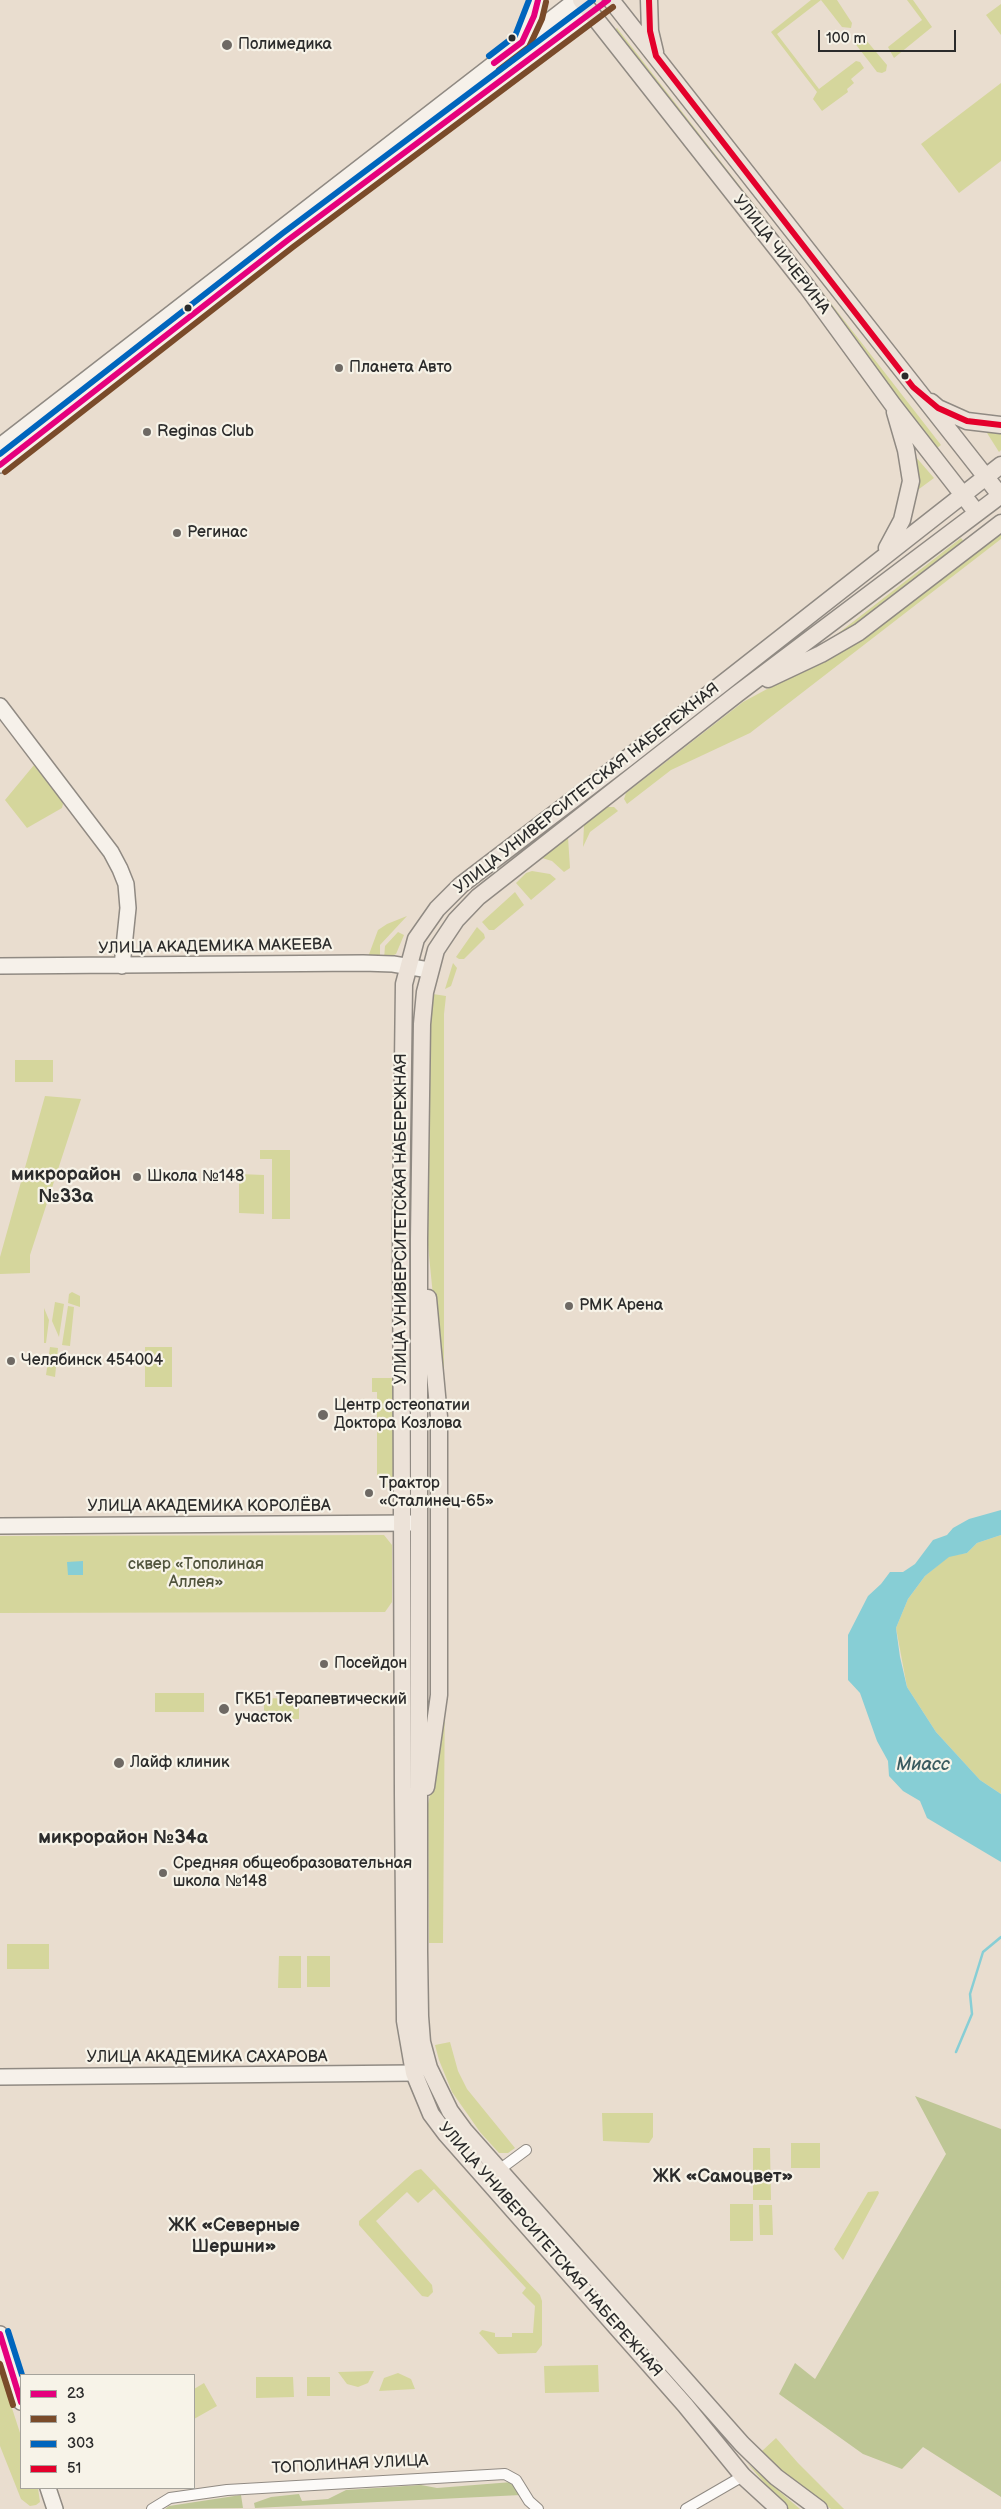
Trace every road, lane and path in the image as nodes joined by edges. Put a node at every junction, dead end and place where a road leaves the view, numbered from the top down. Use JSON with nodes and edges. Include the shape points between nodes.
{"nodes":[{"id":1,"x":538,"y":0,"type":"edge"},
{"id":2,"x":576,"y":0,"type":"edge"},
{"id":3,"x":581,"y":0,"type":"edge"},
{"id":4,"x":610,"y":0,"type":"edge"},
{"id":5,"x":648,"y":0,"type":"edge"},
{"id":6,"x":591,"y":14,"type":"junction"},
{"id":7,"x":522,"y":42,"type":"junction"},
{"id":8,"x":656,"y":56,"type":"junction"},
{"id":9,"x":913,"y":387,"type":"junction"},
{"id":10,"x":893,"y":405,"type":"junction"},
{"id":11,"x":1001,"y":425,"type":"edge"},
{"id":12,"x":0,"y":446,"type":"edge"},
{"id":13,"x":0,"y":465,"type":"edge"},
{"id":14,"x":1001,"y":465,"type":"edge"},
{"id":15,"x":985,"y":476,"type":"junction"},
{"id":16,"x":963,"y":494,"type":"junction"},
{"id":17,"x":1000,"y":495,"type":"edge"},
{"id":18,"x":977,"y":513,"type":"junction"},
{"id":19,"x":1001,"y":523,"type":"edge"},
{"id":20,"x":883,"y":556,"type":"junction"},
{"id":21,"x":737,"y":694,"type":"junction"},
{"id":22,"x":0,"y":706,"type":"edge"},
{"id":23,"x":0,"y":966,"type":"edge"},
{"id":24,"x":122,"y":966,"type":"junction"},
{"id":25,"x":407,"y":966,"type":"junction"},
{"id":26,"x":430,"y":970,"type":"junction"},
{"id":27,"x":418,"y":1239,"type":"junction"},
{"id":28,"x":410,"y":1523,"type":"junction"},
{"id":29,"x":0,"y":1526,"type":"edge"},
{"id":30,"x":418,"y":1826,"type":"junction"},
{"id":31,"x":429,"y":2068,"type":"junction"},
{"id":32,"x":414,"y":2073,"type":"junction"},
{"id":33,"x":0,"y":2077,"type":"edge"},
{"id":34,"x":526,"y":2150,"type":"dead end"},
{"id":35,"x":499,"y":2170,"type":"junction"},
{"id":36,"x":0,"y":2334,"type":"edge"},
{"id":37,"x":20,"y":2399,"type":"edge"},
{"id":38,"x":743,"y":2476,"type":"junction"},
{"id":39,"x":48,"y":2489,"type":"edge"},
{"id":40,"x":55,"y":2509,"type":"edge"},
{"id":41,"x":152,"y":2509,"type":"edge"},
{"id":42,"x":538,"y":2509,"type":"edge"},
{"id":43,"x":686,"y":2509,"type":"edge"},
{"id":44,"x":778,"y":2509,"type":"edge"},
{"id":45,"x":820,"y":2509,"type":"edge"}],
"edges":[{"from":1,"to":7,"type":"main road"},
{"from":2,"to":7,"type":"main road"},
{"from":3,"to":6,"type":"main road","name":"УЛИЦА ЧИЧЕРИНА"},
{"from":4,"to":6,"type":"main road"},
{"from":4,"to":8,"type":"main road","name":"УЛИЦА ЧИЧЕРИНА"},
{"from":5,"to":8,"type":"main road"},
{"from":6,"to":10,"type":"main road","name":"УЛИЦА ЧИЧЕРИНА","via":[[802,280]]},
{"from":6,"to":13,"type":"main road","via":[[281,246]]},
{"from":7,"to":12,"type":"main road"},
{"from":8,"to":9,"type":"main road","name":"УЛИЦА ЧИЧЕРИНА"},
{"from":9,"to":11,"type":"main road","via":[[938,408],[976,423]]},
{"from":9,"to":15,"type":"main road","name":"УЛИЦА ЧИЧЕРИНА"},
{"from":10,"to":16,"type":"main road","name":"УЛИЦА ЧИЧЕРИНА"},
{"from":10,"to":20,"type":"main road","via":[[911,481],[902,520]]},
{"from":14,"to":15,"type":"main road","name":"УЛИЦА УНИВЕРСИТЕТСКАЯ НАБЕРЕЖНАЯ"},
{"from":15,"to":16,"type":"main road","name":"УЛИЦА УНИВЕРСИТЕТСКАЯ НАБЕРЕЖНАЯ"},
{"from":15,"to":17,"type":"main road","name":"УЛИЦА ЧИЧЕРИНА"},
{"from":16,"to":18,"type":"main road","name":"УЛИЦА ЧИЧЕРИНА"},
{"from":16,"to":20,"type":"main road","name":"УЛИЦА УНИВЕРСИТЕТСКАЯ НАБЕРЕЖНАЯ"},
{"from":17,"to":18,"type":"main road","name":"УЛИЦА УНИВЕРСИТЕТСКАЯ НАБЕРЕЖНАЯ"},
{"from":18,"to":21,"type":"main road","name":"УЛИЦА УНИВЕРСИТЕТСКАЯ НАБЕРЕЖНАЯ"},
{"from":19,"to":21,"type":"main road","via":[[859,632],[822,654]]},
{"from":20,"to":25,"type":"main road","name":"УЛИЦА УНИВЕРСИТЕТСКАЯ НАБЕРЕЖНАЯ","via":[[461,885],[437,909],[416,939]]},
{"from":21,"to":26,"type":"main road","name":"УЛИЦА УНИВЕРСИТЕТСКАЯ НАБЕРЕЖНАЯ","via":[[478,897],[456,920],[436,950]]},
{"from":22,"to":24,"type":"main road","via":[[120,868],[126,884],[128,908]]},
{"from":23,"to":24,"type":"main road","name":"УЛИЦА АКАДЕМИКА МАКЕЕВА"},
{"from":24,"to":25,"type":"main road","name":"УЛИЦА АКАДЕМИКА МАКЕЕВА","via":[[363,963]]},
{"from":25,"to":26,"type":"main road","name":"УЛИЦА АКАДЕМИКА МАКЕЕВА"},
{"from":25,"to":28,"type":"main road","name":"УЛИЦА УНИВЕРСИТЕТСКАЯ НАБЕРЕЖНАЯ","via":[[402,1020]]},
{"from":26,"to":27,"type":"main road","name":"УЛИЦА УНИВЕРСИТЕТСКАЯ НАБЕРЕЖНАЯ","via":[[422,1024]]},
{"from":27,"to":28,"type":"main road","name":"УЛИЦА УНИВЕРСИТЕТСКАЯ НАБЕРЕЖНАЯ"},
{"from":27,"to":30,"type":"main road","via":[[439,1417],[439,1695]]},
{"from":28,"to":29,"type":"main road","name":"УЛИЦА АКАДЕМИКА КОРОЛЁВА"},
{"from":28,"to":30,"type":"main road","name":"УЛИЦА УНИВЕРСИТЕТСКАЯ НАБЕРЕЖНАЯ"},
{"from":28,"to":32,"type":"main road","name":"УЛИЦА УНИВЕРСИТЕТСКАЯ НАБЕРЕЖНАЯ","via":[[405,2021]]},
{"from":30,"to":31,"type":"main road","name":"УЛИЦА УНИВЕРСИТЕТСКАЯ НАБЕРЕЖНАЯ","via":[[420,2016]]},
{"from":31,"to":32,"type":"main road"},
{"from":31,"to":35,"type":"main road","name":"УЛИЦА УНИВЕРСИТЕТСКАЯ НАБЕРЕЖНАЯ","via":[[450,2111]]},
{"from":32,"to":33,"type":"main road","name":"УЛИЦА АКАДЕМИКА САХАРОВА"},
{"from":32,"to":38,"type":"main road","name":"УЛИЦА УНИВЕРСИТЕТСКАЯ НАБЕРЕЖНАЯ","via":[[431,2114],[446,2134],[686,2405]]},
{"from":34,"to":35,"type":"street"},
{"from":35,"to":45,"type":"main road","name":"УЛИЦА УНИВЕРСИТЕТСКАЯ НАБЕРЕЖНАЯ","via":[[742,2444],[776,2477]]},
{"from":36,"to":37,"type":"main road"},
{"from":38,"to":43,"type":"street"},
{"from":38,"to":44,"type":"main road","name":"УЛИЦА УНИВЕРСИТЕТСКАЯ НАБЕРЕЖНАЯ"},
{"from":39,"to":40,"type":"main road"},
{"from":41,"to":42,"type":"street","name":"ТОПОЛИНАЯ УЛИЦА","via":[[170,2498],[227,2490],[505,2474],[516,2480]]}]}
